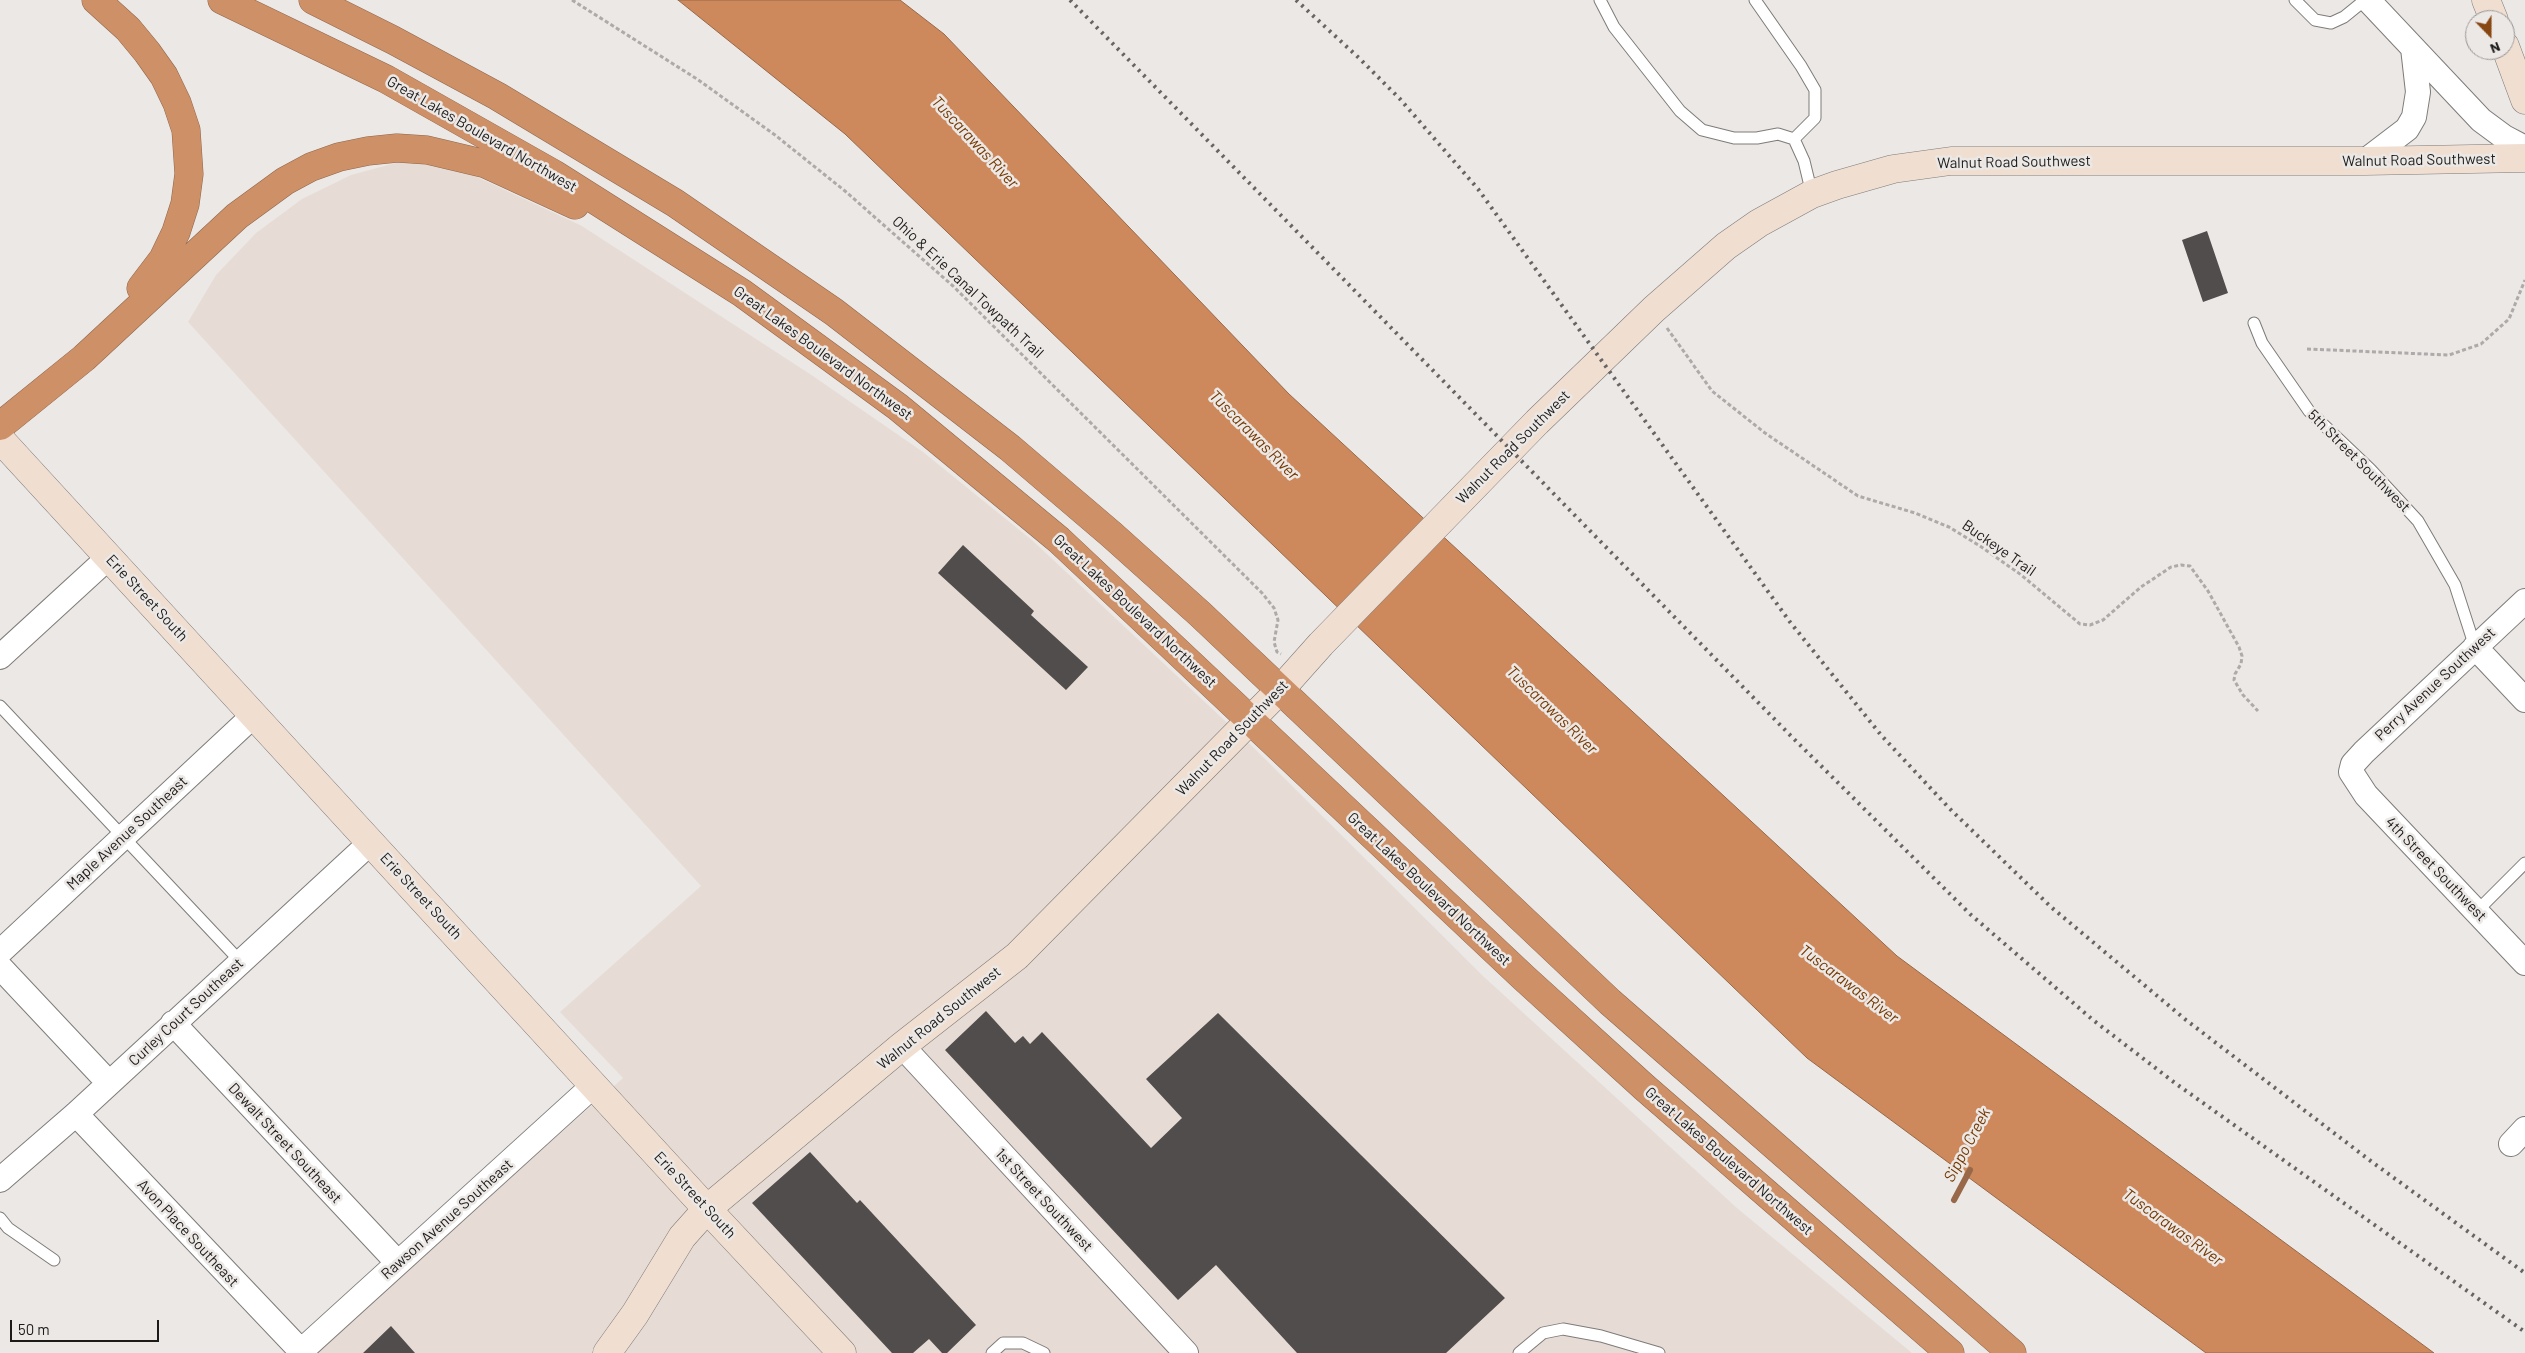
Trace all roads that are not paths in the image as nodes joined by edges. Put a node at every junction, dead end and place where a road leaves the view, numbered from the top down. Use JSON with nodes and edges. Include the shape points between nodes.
{"nodes":[{"id":1,"x":96,"y":0,"type":"edge"},
{"id":2,"x":222,"y":0,"type":"edge"},
{"id":3,"x":313,"y":0,"type":"edge"},
{"id":4,"x":1600,"y":0,"type":"edge"},
{"id":5,"x":1755,"y":0,"type":"edge"},
{"id":6,"x":2295,"y":0,"type":"edge"},
{"id":7,"x":2366,"y":0,"type":"edge"},
{"id":8,"x":2413,"y":48,"type":"junction"},
{"id":9,"x":2510,"y":60,"type":"edge"},
{"id":10,"x":2525,"y":100,"type":"edge"},
{"id":11,"x":1794,"y":140,"type":"junction"},
{"id":12,"x":2525,"y":148,"type":"edge"},
{"id":13,"x":2525,"y":158,"type":"edge"},
{"id":14,"x":2365,"y":162,"type":"junction"},
{"id":15,"x":1812,"y":194,"type":"junction"},
{"id":16,"x":707,"y":270,"type":"junction"},
{"id":17,"x":2254,"y":323,"type":"dead end"},
{"id":18,"x":0,"y":425,"type":"edge"},
{"id":19,"x":0,"y":439,"type":"edge"},
{"id":20,"x":109,"y":557,"type":"junction"},
{"id":21,"x":2525,"y":600,"type":"edge"},
{"id":22,"x":2475,"y":647,"type":"junction"},
{"id":23,"x":0,"y":657,"type":"edge"},
{"id":24,"x":1280,"y":690,"type":"junction"},
{"id":25,"x":2525,"y":700,"type":"edge"},
{"id":26,"x":0,"y":706,"type":"edge"},
{"id":27,"x":254,"y":715,"type":"junction"},
{"id":28,"x":1251,"y":720,"type":"junction"},
{"id":29,"x":2351,"y":772,"type":"joint"},
{"id":30,"x":124,"y":836,"type":"junction"},
{"id":31,"x":371,"y":842,"type":"junction"},
{"id":32,"x":2525,"y":864,"type":"edge"},
{"id":33,"x":2477,"y":911,"type":"junction"},
{"id":34,"x":0,"y":952,"type":"edge"},
{"id":35,"x":240,"y":961,"type":"junction"},
{"id":36,"x":2525,"y":962,"type":"edge"},
{"id":37,"x":0,"y":967,"type":"edge"},
{"id":38,"x":173,"y":1023,"type":"junction"},
{"id":39,"x":902,"y":1046,"type":"junction"},
{"id":40,"x":109,"y":1083,"type":"junction"},
{"id":41,"x":594,"y":1085,"type":"junction"},
{"id":42,"x":76,"y":1114,"type":"junction"},
{"id":43,"x":0,"y":1180,"type":"edge"},
{"id":44,"x":707,"y":1209,"type":"junction"},
{"id":45,"x":0,"y":1218,"type":"edge"},
{"id":46,"x":54,"y":1260,"type":"dead end"},
{"id":47,"x":398,"y":1264,"type":"junction"},
{"id":48,"x":300,"y":1352,"type":"edge"},
{"id":49,"x":607,"y":1353,"type":"edge"},
{"id":50,"x":842,"y":1353,"type":"edge"},
{"id":51,"x":992,"y":1353,"type":"edge"},
{"id":52,"x":1044,"y":1353,"type":"edge"},
{"id":53,"x":1186,"y":1353,"type":"edge"},
{"id":54,"x":1520,"y":1353,"type":"edge"},
{"id":55,"x":1659,"y":1353,"type":"edge"},
{"id":56,"x":1950,"y":1353,"type":"edge"},
{"id":57,"x":2012,"y":1353,"type":"edge"}],
"edges":[{"from":1,"to":18,"type":"highway","via":[[128,29],[147,52],[177,102],[186,130],[189,160],[185,204],[164,258],[137,294],[106,326],[34,388]]},
{"from":2,"to":16,"type":"highway","name":"Great Lakes Boulevard Northwest","via":[[306,39],[464,122]]},
{"from":3,"to":24,"type":"highway","via":[[488,91],[599,156],[675,203],[826,306],[1010,448],[1112,535]]},
{"from":4,"to":11,"type":"lane","via":[[1614,27],[1680,111],[1702,130],[1734,138],[1778,134]]},
{"from":5,"to":11,"type":"lane","via":[[1816,90],[1815,118]]},
{"from":6,"to":7,"type":"lane","via":[[2314,20],[2330,23]]},
{"from":7,"to":8,"type":"street"},
{"from":8,"to":12,"type":"street","via":[[2481,120]]},
{"from":8,"to":14,"type":"street","via":[[2418,92],[2414,117],[2407,129]]},
{"from":9,"to":10,"type":"main road"},
{"from":11,"to":15,"type":"lane","via":[[1804,161]]},
{"from":13,"to":14,"type":"main road","name":"Walnut Road Southwest"},
{"from":14,"to":15,"type":"main road","name":"Walnut Road Southwest","via":[[1951,161],[1893,169]]},
{"from":15,"to":24,"type":"main road","name":"Walnut Road Southwest","via":[[1765,219],[1726,246],[1654,309],[1482,477]]},
{"from":16,"to":18,"type":"highway","via":[[486,164],[427,150],[397,148],[339,157],[311,167],[260,197],[84,358]]},
{"from":16,"to":28,"type":"highway","name":"Great Lakes Boulevard Northwest","via":[[815,345],[979,472],[1059,540]]},
{"from":17,"to":22,"type":"lane","name":"5th Street Southwest","via":[[2262,343],[2309,411],[2418,520],[2455,585]]},
{"from":19,"to":20,"type":"main road","name":"Erie Street South"},
{"from":20,"to":23,"type":"street"},
{"from":20,"to":27,"type":"main road","name":"Erie Street South"},
{"from":21,"to":22,"type":"street","name":"Perry Avenue Southwest"},
{"from":22,"to":25,"type":"street","name":"5th Street Southwest"},
{"from":22,"to":29,"type":"street","name":"Perry Avenue Southwest","via":[[2364,752],[2353,764]]},
{"from":24,"to":28,"type":"main road","name":"Walnut Road Southwest"},
{"from":24,"to":57,"type":"highway","via":[[1610,1002]]},
{"from":26,"to":30,"type":"lane"},
{"from":27,"to":30,"type":"street","name":"Maple Avenue Southeast"},
{"from":27,"to":31,"type":"main road","name":"Erie Street South"},
{"from":28,"to":39,"type":"main road","name":"Walnut Road Southwest","via":[[1017,956]]},
{"from":28,"to":56,"type":"highway","name":"Great Lakes Boulevard Northwest","via":[[1523,978]]},
{"from":29,"to":33,"type":"street","name":"4th Street Southwest","via":[[2366,795]]},
{"from":30,"to":34,"type":"street","name":"Maple Avenue Southeast"},
{"from":30,"to":35,"type":"lane"},
{"from":31,"to":35,"type":"street","name":"Curley Court Southeast"},
{"from":31,"to":41,"type":"main road","name":"Erie Street South"},
{"from":32,"to":33,"type":"lane"},
{"from":33,"to":36,"type":"street","name":"4th Street Southwest"},
{"from":35,"to":38,"type":"street","name":"Curley Court Southeast"},
{"from":37,"to":40,"type":"street"},
{"from":38,"to":40,"type":"street","name":"Curley Court Southeast"},
{"from":38,"to":47,"type":"street","name":"Dewalt Street Southeast"},
{"from":39,"to":44,"type":"main road","name":"Walnut Road Southwest"},
{"from":39,"to":53,"type":"street","name":"1st Street Southwest"},
{"from":40,"to":42,"type":"street","name":"Curley Court Southeast"},
{"from":41,"to":44,"type":"main road","name":"Erie Street South"},
{"from":41,"to":47,"type":"street","name":"Rawson Avenue Southeast"},
{"from":42,"to":43,"type":"street","name":"Curley Court Southeast"},
{"from":42,"to":48,"type":"street","name":"Avon Place Southeast"},
{"from":44,"to":49,"type":"main road","name":"Walnut Road Southwest","via":[[678,1244]]},
{"from":44,"to":50,"type":"main road","name":"Erie Street South"},
{"from":45,"to":46,"type":"lane","via":[[8,1228]]},
{"from":47,"to":48,"type":"street","name":"Rawson Avenue Southeast"},
{"from":51,"to":52,"type":"lane","via":[[1002,1343],[1023,1343]]},
{"from":54,"to":55,"type":"lane","via":[[1543,1333],[1563,1329]]}]}
